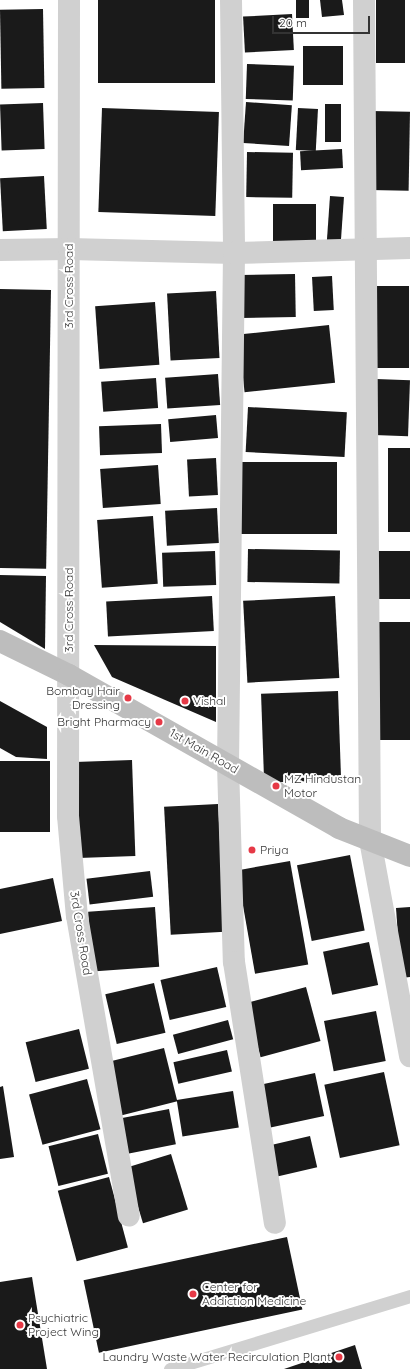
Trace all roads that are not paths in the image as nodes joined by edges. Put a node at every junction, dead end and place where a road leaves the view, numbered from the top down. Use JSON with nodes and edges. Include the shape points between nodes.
{"nodes":[{"id":1,"x":69,"y":0,"type":"edge"},
{"id":2,"x":231,"y":0,"type":"edge"},
{"id":3,"x":364,"y":0,"type":"edge"},
{"id":4,"x":410,"y":248,"type":"edge"},
{"id":5,"x":69,"y":249,"type":"junction"},
{"id":6,"x":0,"y":250,"type":"edge"},
{"id":7,"x":367,"y":250,"type":"junction"},
{"id":8,"x":234,"y":253,"type":"junction"},
{"id":9,"x":0,"y":640,"type":"edge"},
{"id":10,"x":69,"y":675,"type":"junction"},
{"id":11,"x":228,"y":765,"type":"junction"},
{"id":12,"x":370,"y":840,"type":"junction"},
{"id":13,"x":410,"y":856,"type":"edge"},
{"id":14,"x":410,"y":1056,"type":"edge"},
{"id":15,"x":129,"y":1216,"type":"dead end"},
{"id":16,"x":275,"y":1223,"type":"dead end"},
{"id":17,"x":410,"y":1296,"type":"edge"},
{"id":18,"x":170,"y":1369,"type":"edge"}],
"edges":[{"from":1,"to":5,"type":"street","name":"3rd Cross Road"},
{"from":2,"to":8,"type":"street"},
{"from":3,"to":7,"type":"street"},
{"from":4,"to":7,"type":"street"},
{"from":5,"to":6,"type":"street"},
{"from":5,"to":8,"type":"street"},
{"from":5,"to":10,"type":"street","name":"3rd Cross Road"},
{"from":7,"to":8,"type":"street"},
{"from":7,"to":12,"type":"street"},
{"from":8,"to":11,"type":"street"},
{"from":9,"to":10,"type":"street","name":"1st Main Road"},
{"from":10,"to":11,"type":"street","name":"1st Main Road"},
{"from":10,"to":15,"type":"street","name":"3rd Cross Road","via":[[68,816],[77,916]]},
{"from":11,"to":12,"type":"street","name":"1st Main Road","via":[[339,828]]},
{"from":11,"to":16,"type":"street","via":[[234,962]]},
{"from":12,"to":13,"type":"street","name":"1st Main Road"},
{"from":12,"to":14,"type":"street"},
{"from":17,"to":18,"type":"lane"}]}
